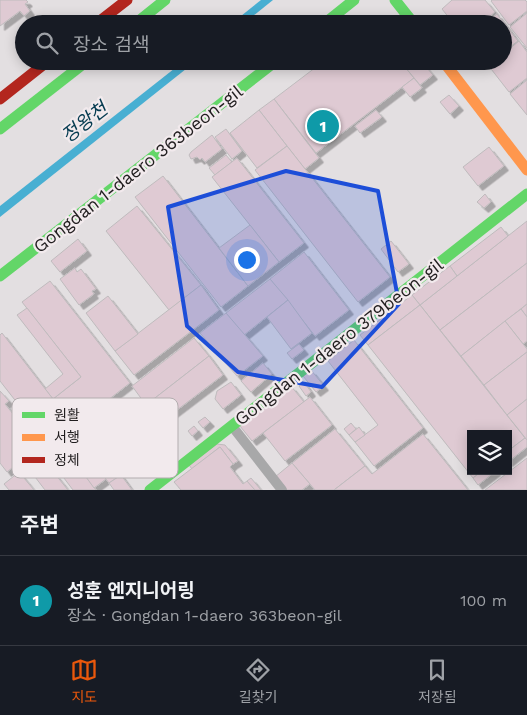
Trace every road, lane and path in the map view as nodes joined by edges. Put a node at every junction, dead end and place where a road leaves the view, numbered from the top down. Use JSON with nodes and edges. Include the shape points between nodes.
{"nodes":[{"id":1,"x":127,"y":0,"type":"edge"},
{"id":2,"x":165,"y":0,"type":"edge"},
{"id":3,"x":354,"y":0,"type":"edge"},
{"id":4,"x":395,"y":0,"type":"edge"},
{"id":5,"x":108,"y":15,"type":"edge"},
{"id":6,"x":146,"y":15,"type":"edge"},
{"id":7,"x":335,"y":15,"type":"edge"},
{"id":8,"x":407,"y":15,"type":"edge"},
{"id":9,"x":37,"y":70,"type":"edge"},
{"id":10,"x":75,"y":70,"type":"edge"},
{"id":11,"x":264,"y":70,"type":"edge"},
{"id":12,"x":450,"y":70,"type":"edge"},
{"id":13,"x":0,"y":99,"type":"edge"},
{"id":14,"x":0,"y":129,"type":"edge"},
{"id":15,"x":527,"y":170,"type":"edge"},
{"id":16,"x":527,"y":194,"type":"edge"},
{"id":17,"x":0,"y":276,"type":"edge"},
{"id":18,"x":232,"y":426,"type":"junction"},
{"id":19,"x":178,"y":468,"type":"edge"},
{"id":20,"x":165,"y":478,"type":"edge"},
{"id":21,"x":150,"y":490,"type":"edge"},
{"id":22,"x":282,"y":490,"type":"edge"}],
"edges":[{"from":1,"to":5,"type":"street"},
{"from":2,"to":6,"type":"street"},
{"from":3,"to":7,"type":"street"},
{"from":4,"to":8,"type":"street"},
{"from":9,"to":13,"type":"street"},
{"from":10,"to":14,"type":"street"},
{"from":11,"to":17,"type":"street","name":"Gongdan 1-daero 363beon-gil"},
{"from":12,"to":15,"type":"street"},
{"from":16,"to":18,"type":"street","name":"Gongdan 1-daero 379beon-gil"},
{"from":18,"to":19,"type":"street","name":"Gongdan 1-daero 379beon-gil"},
{"from":18,"to":22,"type":"street"},
{"from":20,"to":21,"type":"street","name":"Gongdan 1-daero 379beon-gil"}]}
